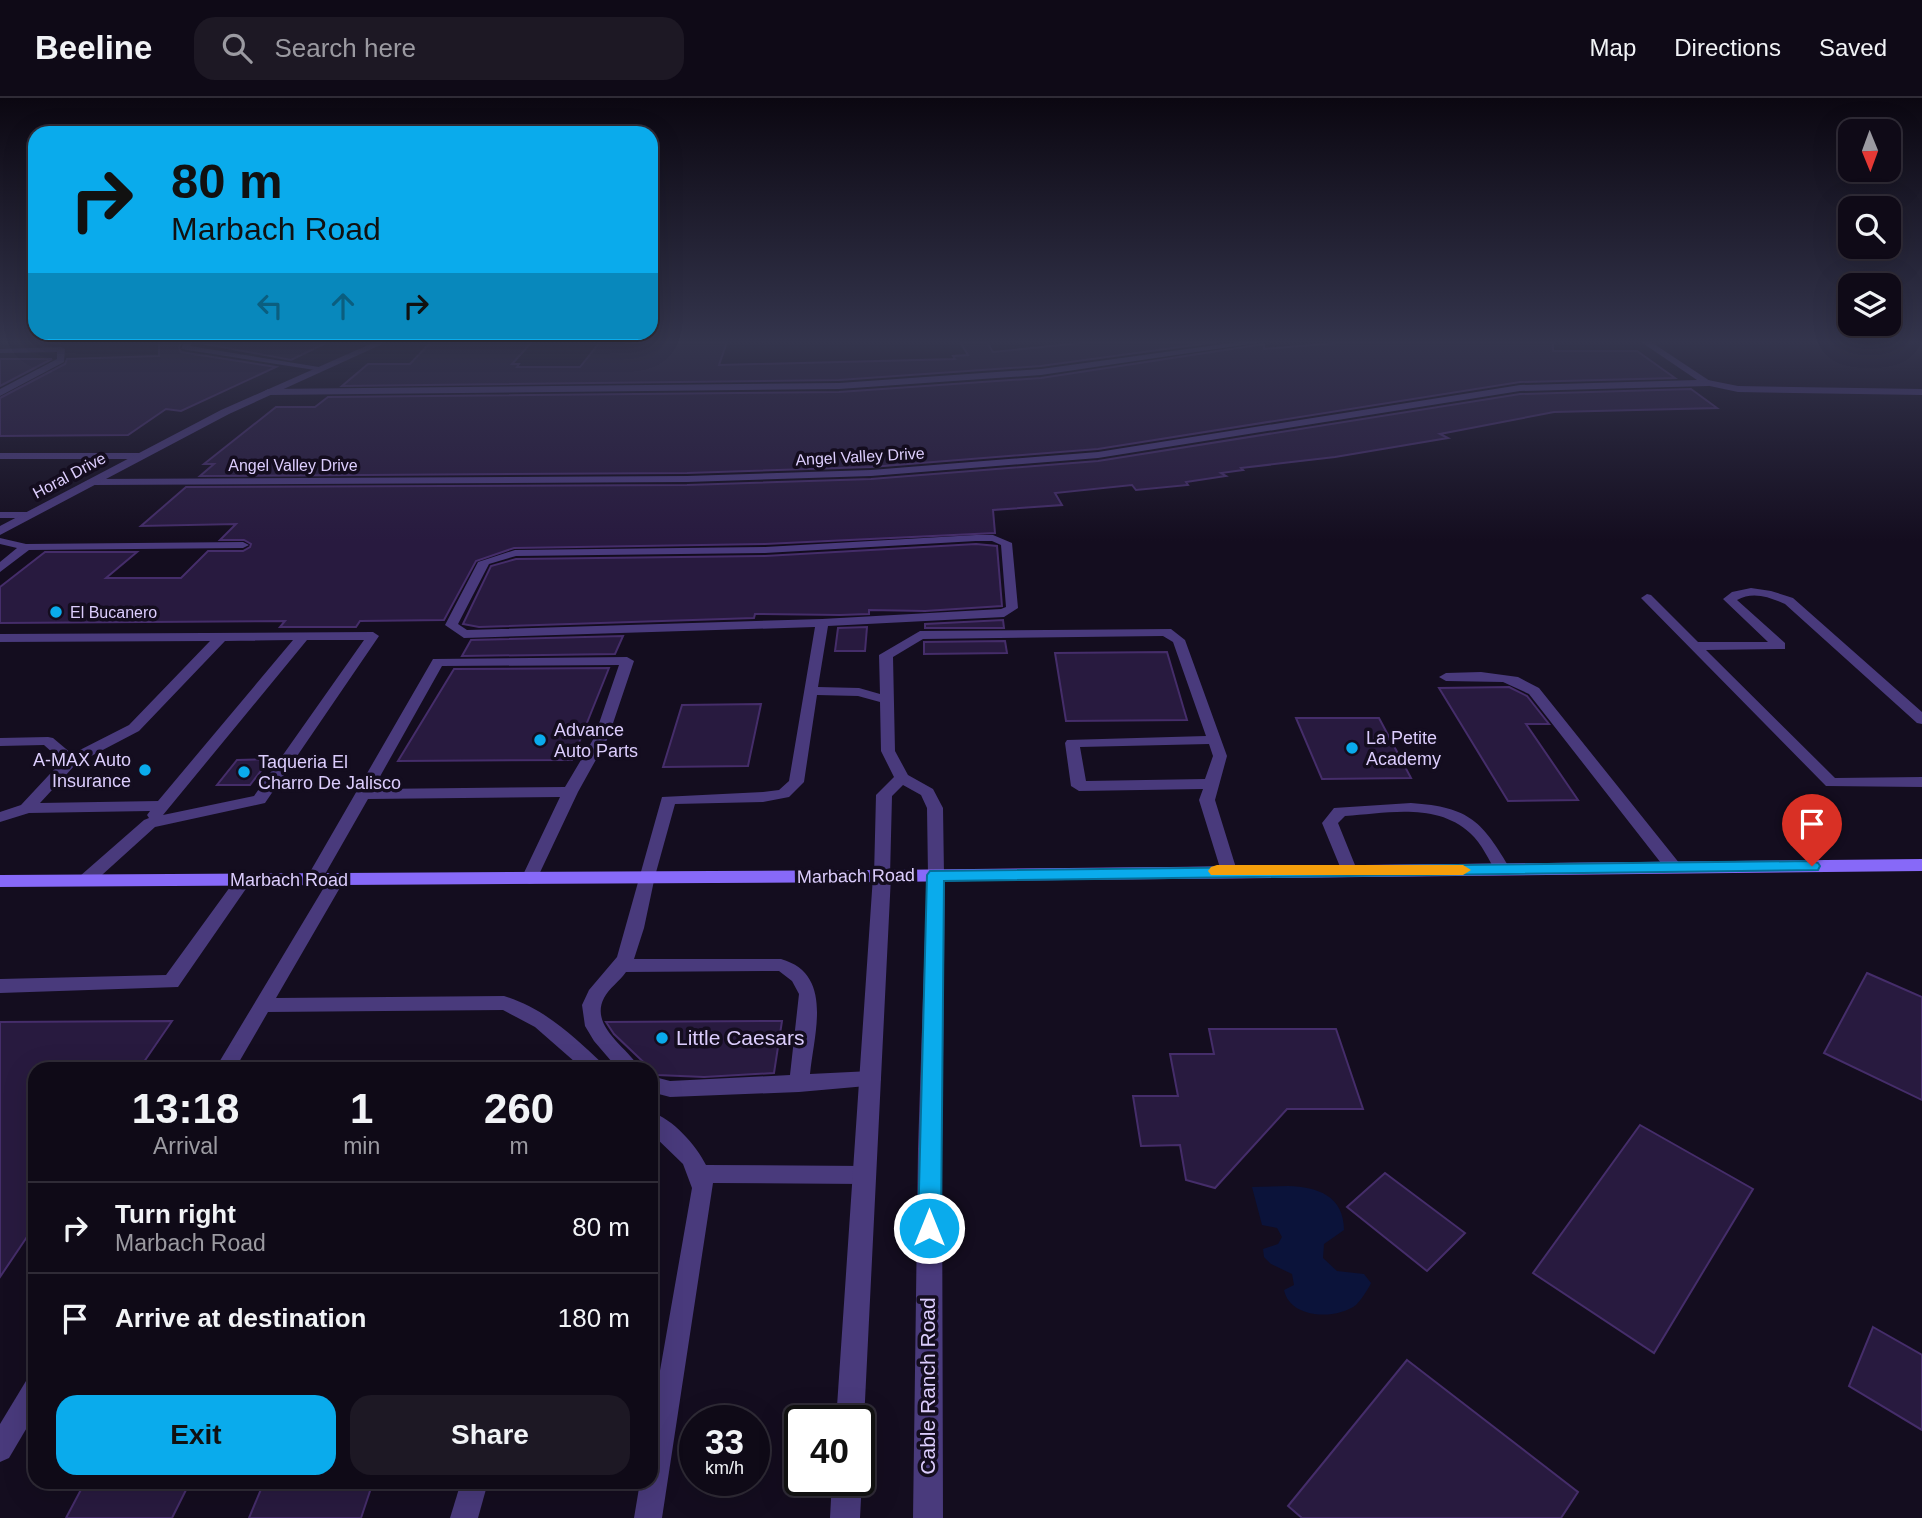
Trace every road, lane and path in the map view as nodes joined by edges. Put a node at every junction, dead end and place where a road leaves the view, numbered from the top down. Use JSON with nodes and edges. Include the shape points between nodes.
{"nodes":[{"id":1,"x":235,"y":408,"type":"edge"},
{"id":2,"x":1393,"y":408,"type":"edge"},
{"id":3,"x":0,"y":456,"type":"edge"},
{"id":4,"x":139,"y":456,"type":"junction"},
{"id":5,"x":91,"y":482,"type":"junction"},
{"id":6,"x":0,"y":514,"type":"edge"},
{"id":7,"x":29,"y":515,"type":"junction"},
{"id":8,"x":0,"y":531,"type":"edge"},
{"id":9,"x":0,"y":541,"type":"edge"},
{"id":10,"x":243,"y":545,"type":"dead end"},
{"id":11,"x":26,"y":547,"type":"junction"},
{"id":12,"x":0,"y":568,"type":"edge"},
{"id":13,"x":1647,"y":598,"type":"dead end"},
{"id":14,"x":822,"y":623,"type":"junction"},
{"id":15,"x":221,"y":637,"type":"junction"},
{"id":16,"x":303,"y":637,"type":"junction"},
{"id":17,"x":0,"y":638,"type":"edge"},
{"id":18,"x":1695,"y":646,"type":"junction"},
{"id":19,"x":1446,"y":677,"type":"dead end"},
{"id":20,"x":811,"y":691,"type":"junction"},
{"id":21,"x":887,"y":700,"type":"junction"},
{"id":22,"x":1922,"y":720,"type":"edge"},
{"id":23,"x":1214,"y":740,"type":"junction"},
{"id":24,"x":0,"y":742,"type":"edge"},
{"id":25,"x":71,"y":761,"type":"junction"},
{"id":26,"x":902,"y":778,"type":"junction"},
{"id":27,"x":1922,"y":782,"type":"edge"},
{"id":28,"x":1212,"y":784,"type":"junction"},
{"id":29,"x":570,"y":792,"type":"junction"},
{"id":30,"x":364,"y":794,"type":"junction"},
{"id":31,"x":161,"y":806,"type":"junction"},
{"id":32,"x":27,"y":807,"type":"junction"},
{"id":33,"x":0,"y":817,"type":"edge"},
{"id":34,"x":150,"y":823,"type":"junction"},
{"id":35,"x":1922,"y":865,"type":"edge"},
{"id":36,"x":1674,"y":868,"type":"junction"},
{"id":37,"x":1349,"y":870,"type":"junction"},
{"id":38,"x":1503,"y":870,"type":"junction"},
{"id":39,"x":1229,"y":871,"type":"junction"},
{"id":40,"x":936,"y":875,"type":"junction"},
{"id":41,"x":882,"y":876,"type":"junction"},
{"id":42,"x":647,"y":878,"type":"junction"},
{"id":43,"x":314,"y":879,"type":"junction"},
{"id":44,"x":337,"y":879,"type":"junction"},
{"id":45,"x":529,"y":879,"type":"junction"},
{"id":46,"x":86,"y":880,"type":"junction"},
{"id":47,"x":244,"y":880,"type":"junction"},
{"id":48,"x":0,"y":881,"type":"edge"},
{"id":49,"x":622,"y":966,"type":"junction"},
{"id":50,"x":0,"y":986,"type":"edge"},
{"id":51,"x":262,"y":1005,"type":"junction"},
{"id":52,"x":229,"y":1062,"type":"edge"},
{"id":53,"x":588,"y":1062,"type":"edge"},
{"id":54,"x":624,"y":1062,"type":"edge"},
{"id":55,"x":871,"y":1079,"type":"junction"},
{"id":56,"x":799,"y":1084,"type":"junction"},
{"id":57,"x":658,"y":1086,"type":"edge"},
{"id":58,"x":658,"y":1126,"type":"edge"},
{"id":59,"x":702,"y":1174,"type":"junction"},
{"id":60,"x":865,"y":1175,"type":"junction"},
{"id":61,"x":28,"y":1402,"type":"edge"},
{"id":62,"x":851,"y":1405,"type":"edge"},
{"id":63,"x":0,"y":1449,"type":"edge"},
{"id":64,"x":658,"y":1458,"type":"edge"},
{"id":65,"x":473,"y":1489,"type":"edge"},
{"id":66,"x":653,"y":1489,"type":"edge"},
{"id":67,"x":846,"y":1496,"type":"edge"},
{"id":68,"x":464,"y":1518,"type":"edge"},
{"id":69,"x":648,"y":1518,"type":"edge"},
{"id":70,"x":845,"y":1518,"type":"edge"},
{"id":71,"x":928,"y":1518,"type":"edge"}],
"edges":[{"from":1,"to":4,"type":"street","name":"Horal Drive"},
{"from":2,"to":5,"type":"street","name":"Angel Valley Drive","via":[[1098,455],[871,473],[687,479]]},
{"from":3,"to":4,"type":"lane"},
{"from":4,"to":5,"type":"street","name":"Horal Drive"},
{"from":5,"to":7,"type":"street","name":"Horal Drive"},
{"from":6,"to":7,"type":"lane"},
{"from":7,"to":8,"type":"street","name":"Horal Drive"},
{"from":9,"to":11,"type":"lane"},
{"from":10,"to":11,"type":"lane"},
{"from":11,"to":12,"type":"lane"},
{"from":13,"to":18,"type":"lane"},
{"from":14,"to":14,"type":"lane","via":[[1004,613],[1012,608],[1006,543],[976,538],[765,550],[516,553],[484,562],[451,625],[464,634]]},
{"from":14,"to":20,"type":"lane"},
{"from":15,"to":16,"type":"lane"},
{"from":15,"to":17,"type":"lane"},
{"from":15,"to":25,"type":"lane","via":[[134,728]]},
{"from":16,"to":31,"type":"lane"},
{"from":16,"to":34,"type":"lane","via":[[373,636],[259,800]]},
{"from":18,"to":22,"type":"lane","via":[[1780,646],[1729,599],[1743,592],[1771,593],[1789,601]]},
{"from":18,"to":27,"type":"lane","via":[[1832,783]]},
{"from":19,"to":36,"type":"lane","via":[[1506,677],[1534,691]]},
{"from":20,"to":21,"type":"lane","via":[[859,692]]},
{"from":20,"to":42,"type":"lane","via":[[796,782],[783,794],[763,797],[668,800]]},
{"from":21,"to":23,"type":"lane","via":[[886,655],[920,635],[1166,632],[1179,640]]},
{"from":21,"to":26,"type":"lane","via":[[888,751]]},
{"from":23,"to":28,"type":"lane","via":[[1220,756]]},
{"from":23,"to":28,"type":"lane","via":[[1072,743],[1079,786]]},
{"from":24,"to":25,"type":"lane","via":[[48,741]]},
{"from":25,"to":32,"type":"lane"},
{"from":26,"to":40,"type":"lane","via":[[928,792],[935,808]]},
{"from":26,"to":41,"type":"lane","via":[[884,795]]},
{"from":28,"to":39,"type":"lane","via":[[1207,800]]},
{"from":29,"to":30,"type":"lane"},
{"from":29,"to":30,"type":"lane","via":[[601,738],[627,661],[438,662]]},
{"from":29,"to":45,"type":"lane"},
{"from":30,"to":43,"type":"lane"},
{"from":31,"to":32,"type":"lane"},
{"from":31,"to":34,"type":"lane"},
{"from":32,"to":33,"type":"lane"},
{"from":34,"to":46,"type":"lane"},
{"from":35,"to":36,"type":"main road","name":"Marbach Road"},
{"from":36,"to":38,"type":"main road","name":"Marbach Road"},
{"from":37,"to":38,"type":"main road","name":"Marbach Road"},
{"from":37,"to":38,"type":"lane","via":[[1329,823],[1340,811],[1430,808],[1461,817],[1477,830]]},
{"from":37,"to":39,"type":"main road","name":"Marbach Road"},
{"from":39,"to":40,"type":"main road","name":"Marbach Road"},
{"from":40,"to":41,"type":"main road","name":"Marbach Road"},
{"from":40,"to":71,"type":"street","name":"Cable Ranch Road"},
{"from":41,"to":42,"type":"main road","name":"Marbach Road"},
{"from":41,"to":55,"type":"street"},
{"from":42,"to":45,"type":"main road","name":"Marbach Road"},
{"from":42,"to":49,"type":"lane"},
{"from":43,"to":44,"type":"main road","name":"Marbach Road"},
{"from":43,"to":47,"type":"main road","name":"Marbach Road"},
{"from":44,"to":45,"type":"main road","name":"Marbach Road"},
{"from":44,"to":51,"type":"lane"},
{"from":46,"to":47,"type":"main road","name":"Marbach Road"},
{"from":46,"to":48,"type":"main road","name":"Marbach Road"},
{"from":47,"to":50,"type":"lane","via":[[171,982]]},
{"from":49,"to":54,"type":"lane","via":[[595,997],[592,1010],[593,1025]]},
{"from":49,"to":56,"type":"lane","via":[[780,965],[794,970],[807,994]]},
{"from":51,"to":52,"type":"lane"},
{"from":51,"to":53,"type":"lane","via":[[504,1003],[542,1020]]},
{"from":55,"to":56,"type":"lane"},
{"from":55,"to":60,"type":"street"},
{"from":56,"to":57,"type":"lane"},
{"from":58,"to":59,"type":"lane","via":[[692,1158]]},
{"from":59,"to":60,"type":"lane"},
{"from":59,"to":64,"type":"lane"},
{"from":60,"to":62,"type":"street"},
{"from":61,"to":63,"type":"lane"},
{"from":65,"to":68,"type":"lane"},
{"from":66,"to":69,"type":"lane"},
{"from":67,"to":70,"type":"street"}]}
